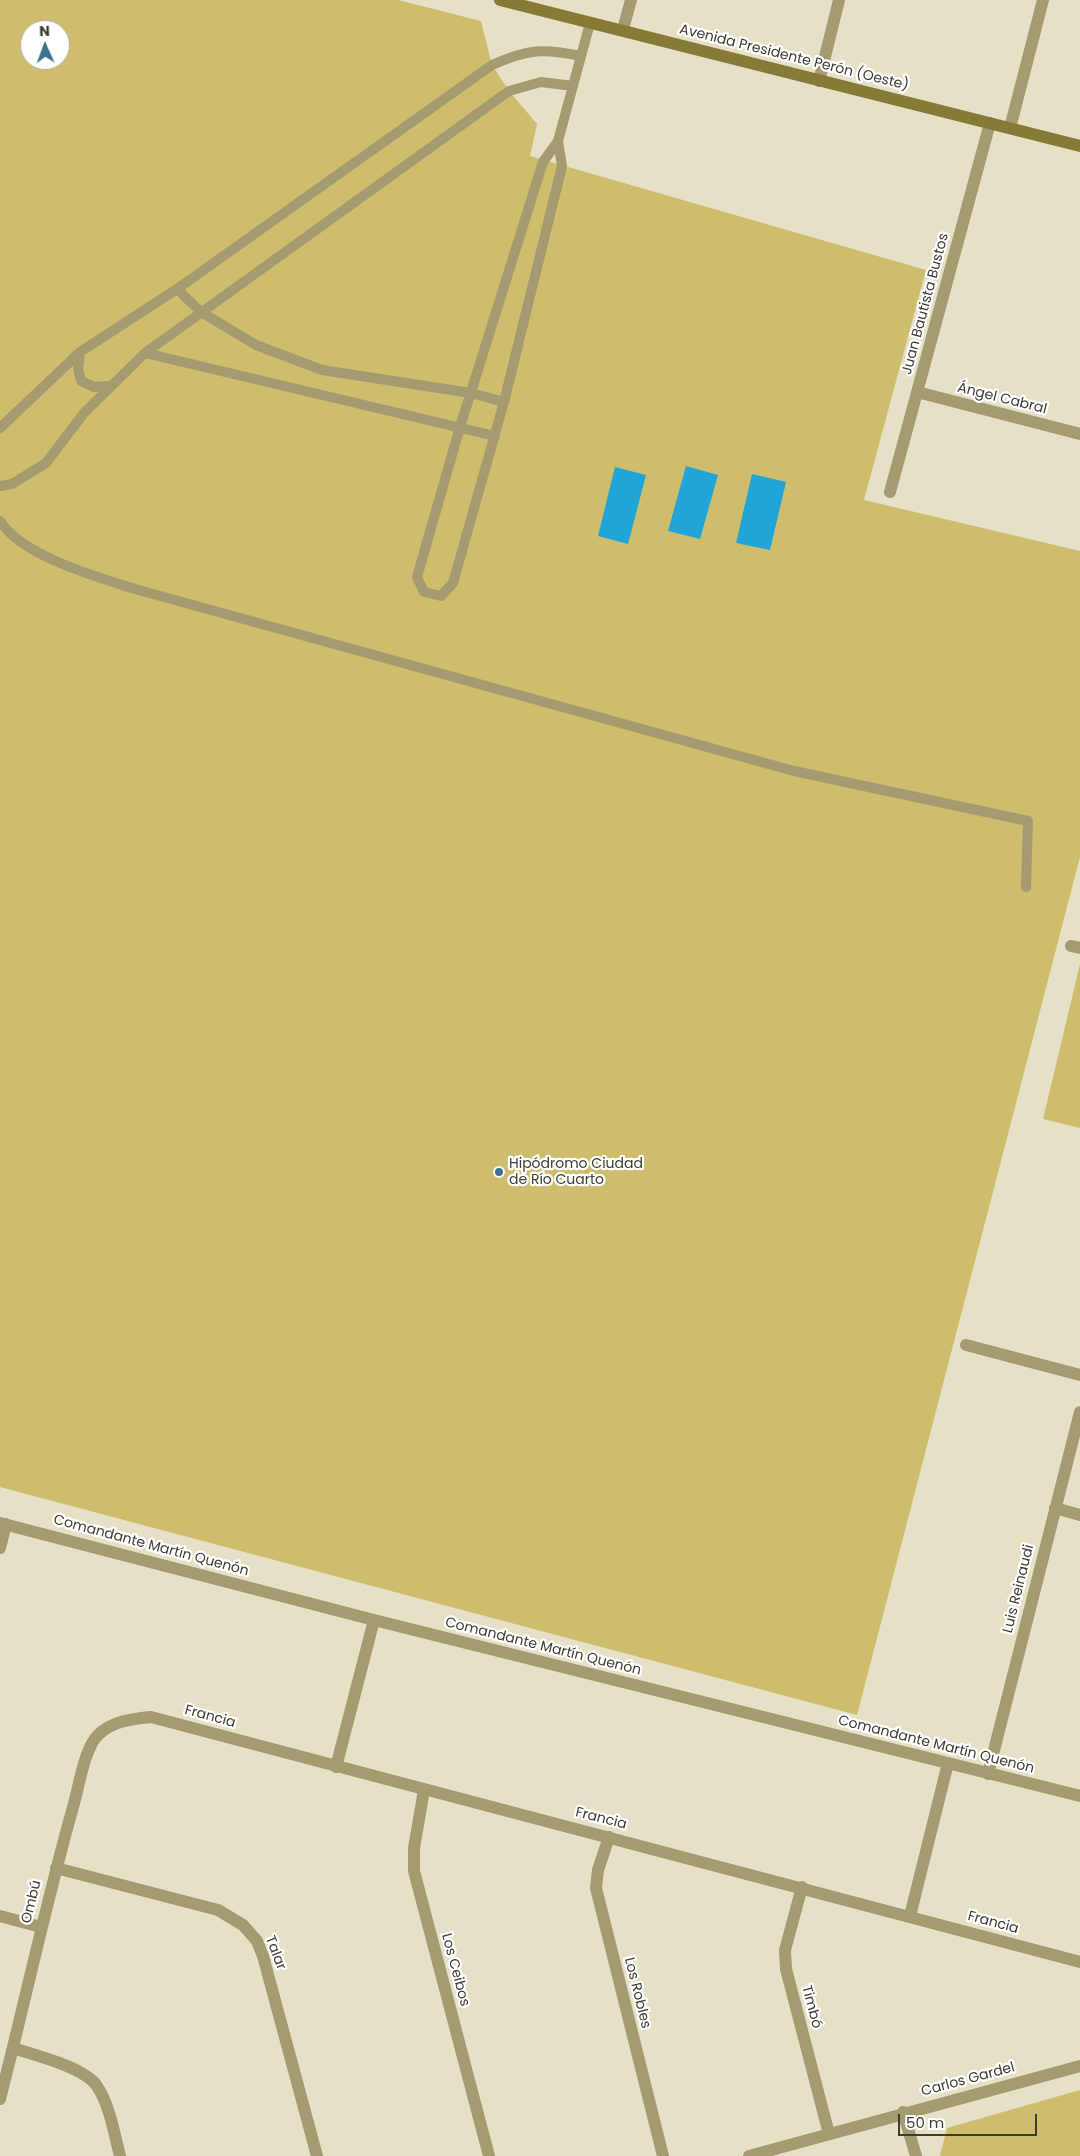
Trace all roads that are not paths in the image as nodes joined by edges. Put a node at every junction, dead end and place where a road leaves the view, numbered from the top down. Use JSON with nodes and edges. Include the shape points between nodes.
{"nodes":[{"id":1,"x":500,"y":0,"type":"edge"},
{"id":2,"x":631,"y":0,"type":"edge"},
{"id":3,"x":839,"y":0,"type":"edge"},
{"id":4,"x":1043,"y":0,"type":"edge"},
{"id":5,"x":590,"y":23,"type":"junction"},
{"id":6,"x":623,"y":30,"type":"junction"},
{"id":7,"x":581,"y":56,"type":"junction"},
{"id":8,"x":819,"y":81,"type":"junction"},
{"id":9,"x":573,"y":86,"type":"junction"},
{"id":10,"x":990,"y":123,"type":"junction"},
{"id":11,"x":1010,"y":128,"type":"junction"},
{"id":12,"x":558,"y":141,"type":"junction"},
{"id":13,"x":1080,"y":146,"type":"edge"},
{"id":14,"x":177,"y":289,"type":"junction"},
{"id":15,"x":201,"y":312,"type":"junction"},
{"id":16,"x":80,"y":352,"type":"junction"},
{"id":17,"x":145,"y":353,"type":"junction"},
{"id":18,"x":110,"y":386,"type":"junction"},
{"id":19,"x":917,"y":392,"type":"junction"},
{"id":20,"x":471,"y":393,"type":"junction"},
{"id":21,"x":504,"y":402,"type":"junction"},
{"id":22,"x":460,"y":427,"type":"junction"},
{"id":23,"x":0,"y":428,"type":"edge"},
{"id":24,"x":1080,"y":434,"type":"edge"},
{"id":25,"x":495,"y":436,"type":"junction"},
{"id":26,"x":0,"y":486,"type":"edge"},
{"id":27,"x":890,"y":492,"type":"dead end"},
{"id":28,"x":0,"y":521,"type":"edge"},
{"id":29,"x":1026,"y":887,"type":"dead end"},
{"id":30,"x":966,"y":1345,"type":"dead end"},
{"id":31,"x":1080,"y":1375,"type":"edge"},
{"id":32,"x":1080,"y":1412,"type":"edge"},
{"id":33,"x":1056,"y":1508,"type":"junction"},
{"id":34,"x":1080,"y":1515,"type":"edge"},
{"id":35,"x":3,"y":1523,"type":"edge"},
{"id":36,"x":0,"y":1548,"type":"edge"},
{"id":37,"x":374,"y":1620,"type":"junction"},
{"id":38,"x":114,"y":1724,"type":"joint"},
{"id":39,"x":948,"y":1762,"type":"junction"},
{"id":40,"x":336,"y":1767,"type":"junction"},
{"id":41,"x":988,"y":1774,"type":"junction"},
{"id":42,"x":424,"y":1790,"type":"junction"},
{"id":43,"x":1080,"y":1796,"type":"edge"},
{"id":44,"x":609,"y":1837,"type":"junction"},
{"id":45,"x":56,"y":1868,"type":"junction"},
{"id":46,"x":802,"y":1887,"type":"junction"},
{"id":47,"x":0,"y":1916,"type":"edge"},
{"id":48,"x":910,"y":1916,"type":"junction"},
{"id":49,"x":41,"y":1927,"type":"junction"},
{"id":50,"x":1080,"y":1962,"type":"edge"},
{"id":51,"x":13,"y":2048,"type":"junction"},
{"id":52,"x":1080,"y":2066,"type":"edge"},
{"id":53,"x":0,"y":2099,"type":"edge"},
{"id":54,"x":904,"y":2112,"type":"junction"},
{"id":55,"x":829,"y":2134,"type":"junction"},
{"id":56,"x":120,"y":2156,"type":"edge"},
{"id":57,"x":317,"y":2156,"type":"edge"},
{"id":58,"x":489,"y":2156,"type":"edge"},
{"id":59,"x":663,"y":2156,"type":"edge"},
{"id":60,"x":749,"y":2156,"type":"edge"},
{"id":61,"x":916,"y":2156,"type":"edge"}],
"edges":[{"from":1,"to":5,"type":"main road","name":"Avenida Presidente Perón (Oeste)"},
{"from":2,"to":6,"type":"street"},
{"from":3,"to":8,"type":"street"},
{"from":4,"to":11,"type":"street"},
{"from":5,"to":6,"type":"main road","name":"Avenida Presidente Perón (Oeste)"},
{"from":5,"to":7,"type":"lane"},
{"from":6,"to":8,"type":"main road","name":"Avenida Presidente Perón (Oeste)"},
{"from":7,"to":9,"type":"lane"},
{"from":7,"to":14,"type":"lane","via":[[536,50],[492,65]]},
{"from":8,"to":10,"type":"main road","name":"Avenida Presidente Perón (Oeste)"},
{"from":9,"to":12,"type":"lane"},
{"from":9,"to":15,"type":"lane","via":[[541,82],[509,91]]},
{"from":10,"to":11,"type":"main road","name":"Avenida Presidente Perón (Oeste)"},
{"from":10,"to":19,"type":"street","name":"Juan Bautista Bustos"},
{"from":11,"to":13,"type":"main road","name":"Avenida Presidente Perón (Oeste)"},
{"from":12,"to":20,"type":"lane","via":[[543,162]]},
{"from":12,"to":21,"type":"lane","via":[[562,166]]},
{"from":14,"to":15,"type":"lane"},
{"from":14,"to":16,"type":"lane"},
{"from":15,"to":17,"type":"lane"},
{"from":15,"to":20,"type":"lane","via":[[256,345],[322,370]]},
{"from":16,"to":18,"type":"lane","via":[[78,369],[81,381],[94,387]]},
{"from":16,"to":23,"type":"lane"},
{"from":17,"to":18,"type":"lane"},
{"from":17,"to":22,"type":"lane"},
{"from":18,"to":26,"type":"lane","via":[[84,413],[46,463],[12,484]]},
{"from":19,"to":24,"type":"street","name":"Ángel Cabral"},
{"from":19,"to":27,"type":"street","name":"Juan Bautista Bustos"},
{"from":20,"to":21,"type":"lane"},
{"from":20,"to":22,"type":"lane"},
{"from":21,"to":25,"type":"lane"},
{"from":22,"to":25,"type":"lane"},
{"from":22,"to":25,"type":"lane","via":[[417,578],[424,592],[441,596],[453,583]]},
{"from":28,"to":29,"type":"lane","via":[[22,542],[45,556],[75,570],[135,589],[794,771],[1028,821]]},
{"from":30,"to":31,"type":"street"},
{"from":32,"to":33,"type":"street","name":"Luis Reinaudi"},
{"from":33,"to":34,"type":"street"},
{"from":33,"to":41,"type":"street","name":"Luis Reinaudi"},
{"from":35,"to":36,"type":"street"},
{"from":35,"to":37,"type":"street","name":"Comandante Martín Quenón"},
{"from":37,"to":39,"type":"street","name":"Comandante Martín Quenón"},
{"from":37,"to":40,"type":"street"},
{"from":38,"to":40,"type":"street","name":"Francia","via":[[151,1717]]},
{"from":38,"to":45,"type":"street","name":"Ombú","via":[[98,1735],[88,1754]]},
{"from":39,"to":41,"type":"street","name":"Comandante Martín Quenón"},
{"from":39,"to":48,"type":"street"},
{"from":40,"to":42,"type":"street","name":"Francia"},
{"from":41,"to":43,"type":"street","name":"Comandante Martín Quenón"},
{"from":42,"to":44,"type":"street","name":"Francia"},
{"from":42,"to":58,"type":"street","name":"Los Ceibos","via":[[414,1848],[414,1871]]},
{"from":44,"to":46,"type":"street","name":"Francia"},
{"from":44,"to":59,"type":"street","name":"Los Robles","via":[[598,1870],[596,1888]]},
{"from":45,"to":49,"type":"street","name":"Ombú"},
{"from":45,"to":57,"type":"street","name":"Talar","via":[[218,1910],[243,1925],[257,1940]]},
{"from":46,"to":48,"type":"street","name":"Francia"},
{"from":46,"to":55,"type":"street","name":"Timbó","via":[[785,1950],[786,1969]]},
{"from":47,"to":49,"type":"street"},
{"from":48,"to":50,"type":"street","name":"Francia"},
{"from":49,"to":51,"type":"street","name":"Ombú"},
{"from":51,"to":53,"type":"street","name":"Ombú"},
{"from":51,"to":56,"type":"street","via":[[76,2070],[96,2085],[107,2108]]},
{"from":52,"to":54,"type":"street","name":"Carlos Gardel"},
{"from":54,"to":55,"type":"street","name":"Carlos Gardel"},
{"from":54,"to":61,"type":"street"},
{"from":55,"to":60,"type":"street","name":"Carlos Gardel"}]}
